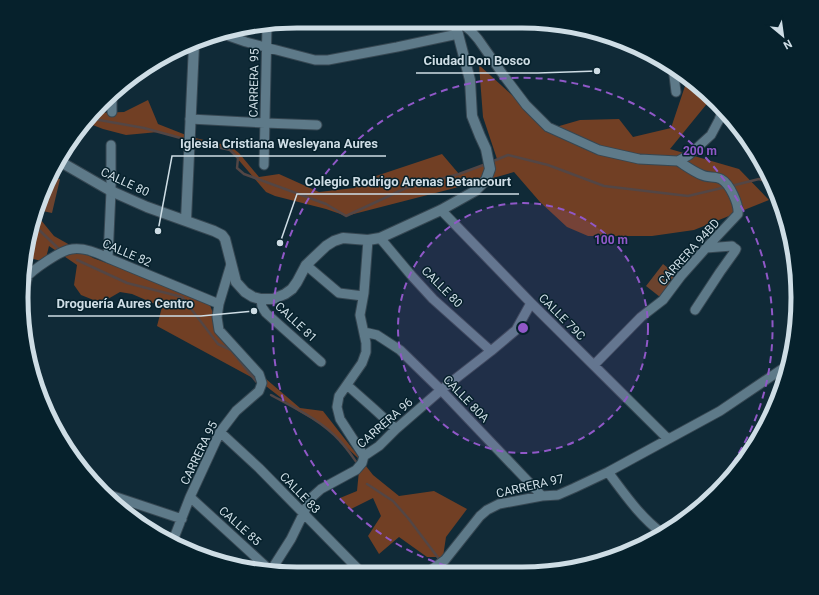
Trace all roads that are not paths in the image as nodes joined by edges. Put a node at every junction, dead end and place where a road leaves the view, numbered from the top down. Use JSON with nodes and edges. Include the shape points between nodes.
{"nodes":[{"id":1,"x":453,"y":28,"type":"edge"},
{"id":2,"x":456,"y":28,"type":"edge"},
{"id":3,"x":468,"y":28,"type":"edge"},
{"id":4,"x":267,"y":30,"type":"edge"},
{"id":5,"x":230,"y":37,"type":"edge"},
{"id":6,"x":267,"y":48,"type":"junction"},
{"id":7,"x":194,"y":49,"type":"edge"},
{"id":8,"x":674,"y":75,"type":"edge"},
{"id":9,"x":676,"y":92,"type":"dead end"},
{"id":10,"x":112,"y":102,"type":"edge"},
{"id":11,"x":112,"y":112,"type":"dead end"},
{"id":12,"x":720,"y":116,"type":"edge"},
{"id":13,"x":190,"y":119,"type":"junction"},
{"id":14,"x":265,"y":123,"type":"junction"},
{"id":15,"x":317,"y":125,"type":"dead end"},
{"id":16,"x":111,"y":145,"type":"dead end"},
{"id":17,"x":678,"y":161,"type":"junction"},
{"id":18,"x":64,"y":164,"type":"edge"},
{"id":19,"x":264,"y":165,"type":"dead end"},
{"id":20,"x":111,"y":191,"type":"junction"},
{"id":21,"x":441,"y":210,"type":"junction"},
{"id":22,"x":186,"y":220,"type":"junction"},
{"id":23,"x":380,"y":238,"type":"junction"},
{"id":24,"x":368,"y":240,"type":"junction"},
{"id":25,"x":706,"y":248,"type":"junction"},
{"id":26,"x":108,"y":258,"type":"junction"},
{"id":27,"x":231,"y":264,"type":"junction"},
{"id":28,"x":306,"y":265,"type":"junction"},
{"id":29,"x":29,"y":273,"type":"edge"},
{"id":30,"x":363,"y":296,"type":"junction"},
{"id":31,"x":261,"y":299,"type":"junction"},
{"id":32,"x":531,"y":303,"type":"junction"},
{"id":33,"x":219,"y":304,"type":"junction"},
{"id":34,"x":695,"y":310,"type":"dead end"},
{"id":35,"x":364,"y":332,"type":"junction"},
{"id":36,"x":491,"y":351,"type":"junction"},
{"id":37,"x":321,"y":362,"type":"dead end"},
{"id":38,"x":594,"y":365,"type":"junction"},
{"id":39,"x":781,"y":370,"type":"edge"},
{"id":40,"x":346,"y":385,"type":"junction"},
{"id":41,"x":441,"y":390,"type":"junction"},
{"id":42,"x":396,"y":429,"type":"junction"},
{"id":43,"x":220,"y":432,"type":"junction"},
{"id":44,"x":668,"y":439,"type":"junction"},
{"id":45,"x":364,"y":456,"type":"junction"},
{"id":46,"x":608,"y":472,"type":"junction"},
{"id":47,"x":542,"y":496,"type":"junction"},
{"id":48,"x":117,"y":497,"type":"edge"},
{"id":49,"x":190,"y":497,"type":"junction"},
{"id":50,"x":303,"y":514,"type":"junction"},
{"id":51,"x":182,"y":519,"type":"junction"},
{"id":52,"x":658,"y":530,"type":"edge"},
{"id":53,"x":174,"y":537,"type":"edge"},
{"id":54,"x":265,"y":565,"type":"edge"},
{"id":55,"x":274,"y":566,"type":"edge"},
{"id":56,"x":356,"y":567,"type":"edge"},
{"id":57,"x":434,"y":567,"type":"edge"}],
"edges":[{"from":1,"to":6,"type":"street","via":[[397,47],[328,60],[315,60]]},
{"from":2,"to":21,"type":"street","via":[[470,80],[472,116],[486,149],[490,169],[486,180],[475,191]]},
{"from":3,"to":17,"type":"street","via":[[526,105],[548,127],[599,150],[639,159]]},
{"from":4,"to":6,"type":"street","name":"CARRERA 95"},
{"from":5,"to":6,"type":"street"},
{"from":6,"to":14,"type":"street","name":"CARRERA 95"},
{"from":7,"to":13,"type":"street"},
{"from":8,"to":9,"type":"street"},
{"from":10,"to":11,"type":"street"},
{"from":12,"to":17,"type":"street","via":[[711,134]]},
{"from":13,"to":14,"type":"street"},
{"from":13,"to":22,"type":"street"},
{"from":14,"to":15,"type":"street"},
{"from":14,"to":19,"type":"street","name":"CARRERA 95"},
{"from":16,"to":20,"type":"street"},
{"from":17,"to":25,"type":"street","name":"CARRERA 94BD","via":[[703,176],[720,178],[730,187],[738,210],[734,219]]},
{"from":18,"to":20,"type":"street","name":"CALLE 80"},
{"from":20,"to":22,"type":"street","name":"CALLE 80"},
{"from":20,"to":26,"type":"street"},
{"from":21,"to":23,"type":"street"},
{"from":21,"to":32,"type":"street","name":"CALLE 79C"},
{"from":22,"to":27,"type":"street","name":"CALLE 80","via":[[222,235]]},
{"from":23,"to":24,"type":"street"},
{"from":23,"to":36,"type":"street","name":"CALLE 80","via":[[433,299]]},
{"from":24,"to":28,"type":"street","via":[[343,238],[334,241]]},
{"from":24,"to":30,"type":"street"},
{"from":25,"to":34,"type":"street","via":[[732,246],[736,250]]},
{"from":25,"to":38,"type":"street","name":"CARRERA 94BD","via":[[662,300],[641,317]]},
{"from":26,"to":29,"type":"street","name":"CALLE 82","via":[[89,250],[73,249]]},
{"from":26,"to":33,"type":"street","name":"CALLE 82"},
{"from":27,"to":31,"type":"street","name":"CALLE 81","via":[[236,282],[252,297]]},
{"from":27,"to":33,"type":"street"},
{"from":28,"to":30,"type":"street","via":[[339,293]]},
{"from":28,"to":31,"type":"street","via":[[292,289],[273,299]]},
{"from":30,"to":35,"type":"street","via":[[360,315]]},
{"from":31,"to":37,"type":"street","name":"CALLE 81","via":[[266,313]]},
{"from":32,"to":36,"type":"street","name":"CARRERA 96","via":[[516,330]]},
{"from":32,"to":38,"type":"street","name":"CALLE 79C"},
{"from":33,"to":43,"type":"street","name":"CARRERA 95","via":[[219,330],[259,374],[262,383],[259,391],[236,412]]},
{"from":35,"to":40,"type":"street","via":[[364,358]]},
{"from":35,"to":41,"type":"street","name":"CALLE 80A","via":[[378,335],[400,350]]},
{"from":36,"to":41,"type":"street","name":"CARRERA 96"},
{"from":38,"to":44,"type":"street","name":"CALLE 79C"},
{"from":39,"to":44,"type":"street","name":"CARRERA 97","via":[[720,411]]},
{"from":40,"to":42,"type":"street"},
{"from":40,"to":45,"type":"street","via":[[339,396],[337,407],[340,419]]},
{"from":41,"to":42,"type":"street","name":"CARRERA 96"},
{"from":41,"to":47,"type":"street","name":"CALLE 80A"},
{"from":42,"to":45,"type":"street","name":"CARRERA 96","via":[[379,446]]},
{"from":43,"to":49,"type":"street","name":"CARRERA 95"},
{"from":43,"to":50,"type":"street","name":"CALLE 83"},
{"from":44,"to":46,"type":"street","name":"CARRERA 97"},
{"from":45,"to":50,"type":"street","name":"CARRERA 96","via":[[356,470],[321,489],[311,498]]},
{"from":46,"to":47,"type":"street","name":"CARRERA 97","via":[[558,495]]},
{"from":46,"to":52,"type":"street","via":[[637,510]]},
{"from":47,"to":57,"type":"street","name":"CARRERA 97","via":[[499,504],[487,510],[444,560]]},
{"from":48,"to":51,"type":"street"},
{"from":49,"to":51,"type":"street","name":"CARRERA 95"},
{"from":49,"to":54,"type":"street","name":"CALLE 85"},
{"from":50,"to":55,"type":"street","name":"CARRERA 96"},
{"from":50,"to":56,"type":"street","name":"CALLE 83"},
{"from":51,"to":53,"type":"street","name":"CARRERA 95"}]}
